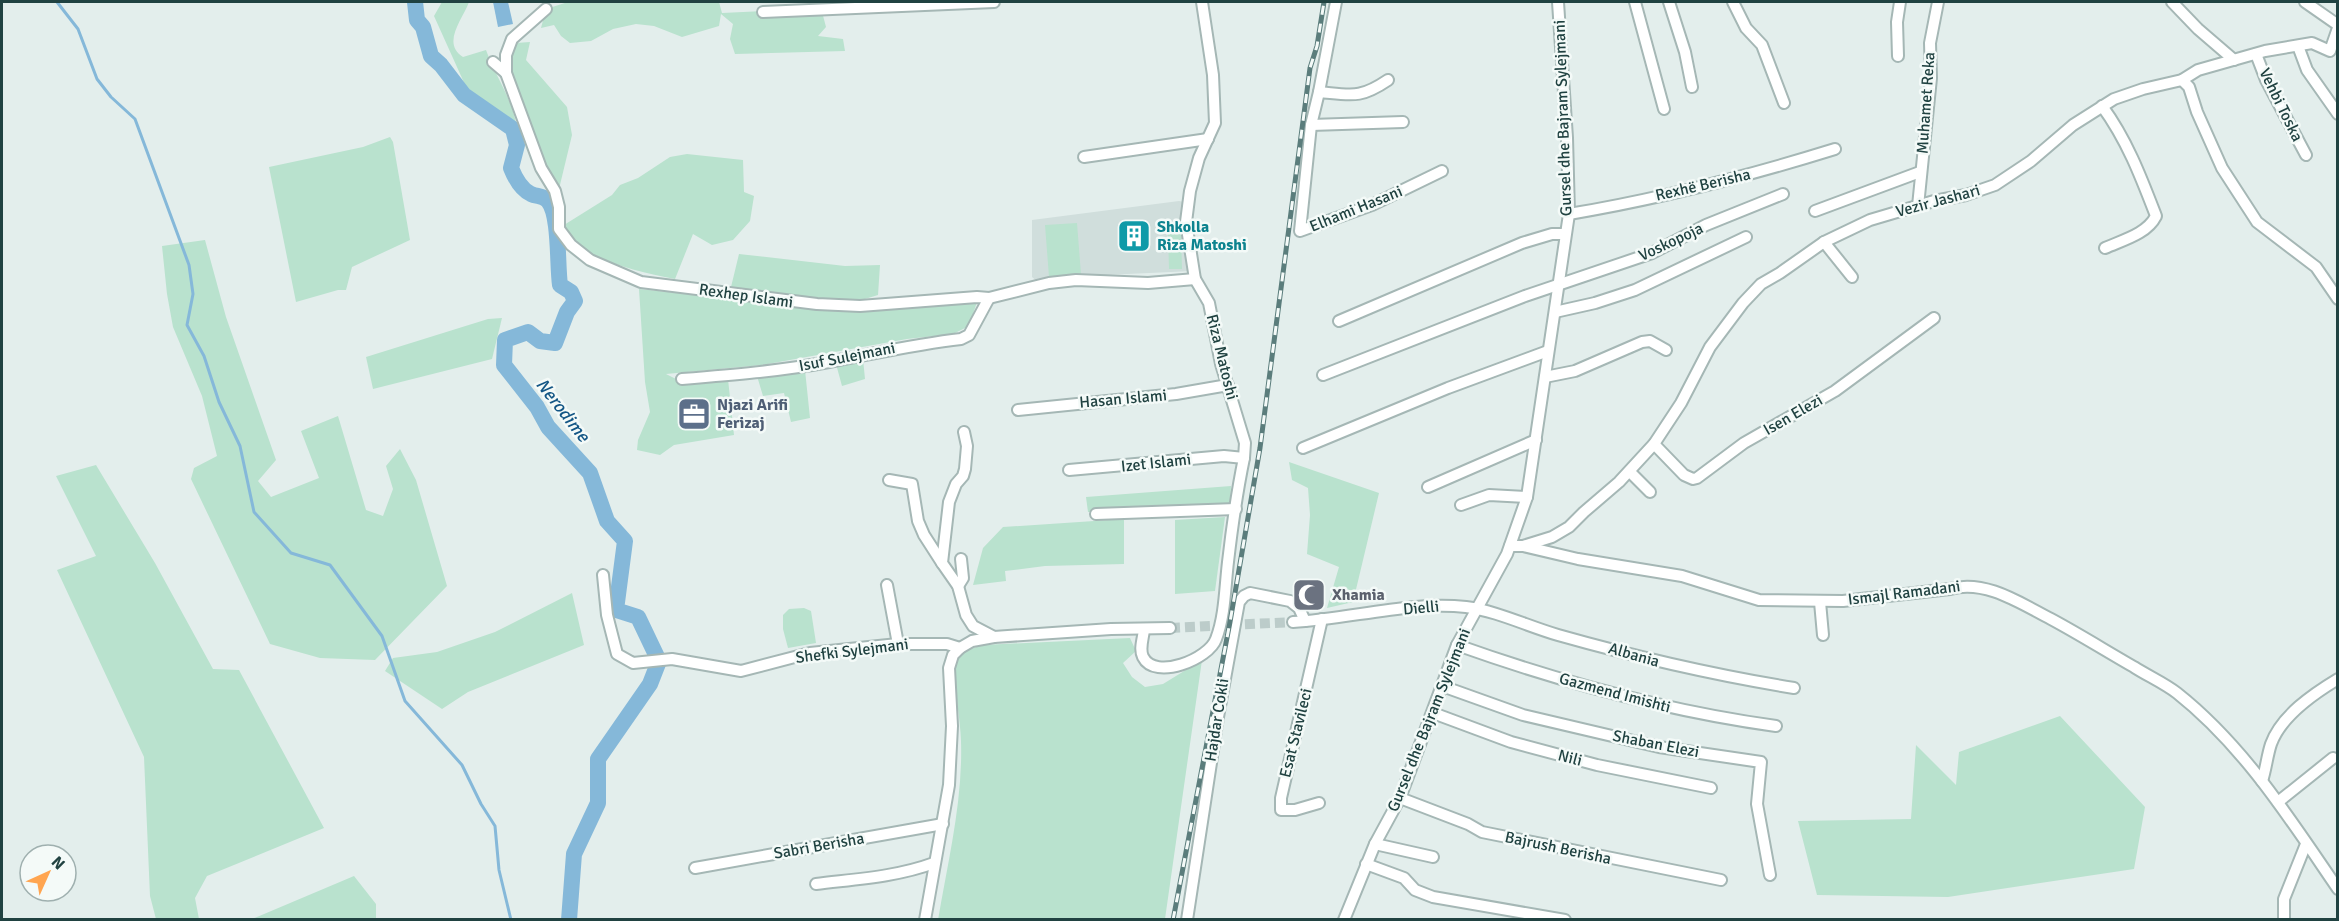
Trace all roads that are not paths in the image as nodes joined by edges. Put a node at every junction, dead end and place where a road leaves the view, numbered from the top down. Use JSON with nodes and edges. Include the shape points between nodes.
{"nodes":[{"id":1,"x":994,"y":2,"type":"edge"},
{"id":2,"x":1202,"y":2,"type":"edge"},
{"id":3,"x":1336,"y":2,"type":"edge"},
{"id":4,"x":1558,"y":2,"type":"edge"},
{"id":5,"x":1635,"y":2,"type":"edge"},
{"id":6,"x":1669,"y":2,"type":"edge"},
{"id":7,"x":1733,"y":2,"type":"edge"},
{"id":8,"x":1900,"y":2,"type":"edge"},
{"id":9,"x":1938,"y":2,"type":"edge"},
{"id":10,"x":2172,"y":2,"type":"edge"},
{"id":11,"x":2305,"y":2,"type":"edge"},
{"id":12,"x":546,"y":9,"type":"dead end"},
{"id":13,"x":763,"y":12,"type":"dead end"},
{"id":14,"x":2337,"y":26,"type":"edge"},
{"id":15,"x":2298,"y":46,"type":"junction"},
{"id":16,"x":2334,"y":51,"type":"edge"},
{"id":17,"x":2256,"y":54,"type":"junction"},
{"id":18,"x":1898,"y":56,"type":"dead end"},
{"id":19,"x":2234,"y":60,"type":"junction"},
{"id":20,"x":494,"y":62,"type":"dead end"},
{"id":21,"x":506,"y":73,"type":"junction"},
{"id":22,"x":1388,"y":80,"type":"dead end"},
{"id":23,"x":2182,"y":80,"type":"junction"},
{"id":24,"x":1692,"y":87,"type":"dead end"},
{"id":25,"x":1319,"y":92,"type":"junction"},
{"id":26,"x":1784,"y":103,"type":"dead end"},
{"id":27,"x":2102,"y":106,"type":"junction"},
{"id":28,"x":1664,"y":110,"type":"dead end"},
{"id":29,"x":2337,"y":114,"type":"edge"},
{"id":30,"x":1403,"y":122,"type":"dead end"},
{"id":31,"x":1311,"y":125,"type":"junction"},
{"id":32,"x":1208,"y":139,"type":"junction"},
{"id":33,"x":1835,"y":149,"type":"dead end"},
{"id":34,"x":2306,"y":155,"type":"dead end"},
{"id":35,"x":1084,"y":157,"type":"dead end"},
{"id":36,"x":1443,"y":171,"type":"dead end"},
{"id":37,"x":1920,"y":171,"type":"junction"},
{"id":38,"x":1783,"y":194,"type":"dead end"},
{"id":39,"x":1918,"y":206,"type":"junction"},
{"id":40,"x":1815,"y":211,"type":"dead end"},
{"id":41,"x":1569,"y":214,"type":"junction"},
{"id":42,"x":1565,"y":234,"type":"junction"},
{"id":43,"x":1746,"y":237,"type":"dead end"},
{"id":44,"x":1824,"y":242,"type":"junction"},
{"id":45,"x":2105,"y":248,"type":"dead end"},
{"id":46,"x":1852,"y":277,"type":"dead end"},
{"id":47,"x":1195,"y":279,"type":"junction"},
{"id":48,"x":1557,"y":287,"type":"junction"},
{"id":49,"x":989,"y":298,"type":"junction"},
{"id":50,"x":2337,"y":299,"type":"edge"},
{"id":51,"x":1555,"y":312,"type":"junction"},
{"id":52,"x":1934,"y":318,"type":"dead end"},
{"id":53,"x":1339,"y":321,"type":"dead end"},
{"id":54,"x":1666,"y":350,"type":"dead end"},
{"id":55,"x":1548,"y":351,"type":"junction"},
{"id":56,"x":1323,"y":375,"type":"dead end"},
{"id":57,"x":1545,"y":377,"type":"junction"},
{"id":58,"x":682,"y":379,"type":"dead end"},
{"id":59,"x":1228,"y":385,"type":"junction"},
{"id":60,"x":1018,"y":410,"type":"dead end"},
{"id":61,"x":964,"y":432,"type":"dead end"},
{"id":62,"x":1536,"y":440,"type":"junction"},
{"id":63,"x":1654,"y":444,"type":"junction"},
{"id":64,"x":1303,"y":448,"type":"dead end"},
{"id":65,"x":1244,"y":458,"type":"junction"},
{"id":66,"x":1069,"y":470,"type":"dead end"},
{"id":67,"x":1630,"y":471,"type":"junction"},
{"id":68,"x":889,"y":480,"type":"dead end"},
{"id":69,"x":1428,"y":487,"type":"dead end"},
{"id":70,"x":1650,"y":492,"type":"dead end"},
{"id":71,"x":1527,"y":497,"type":"junction"},
{"id":72,"x":1461,"y":505,"type":"dead end"},
{"id":73,"x":1236,"y":509,"type":"junction"},
{"id":74,"x":1096,"y":514,"type":"dead end"},
{"id":75,"x":1510,"y":546,"type":"junction"},
{"id":76,"x":1523,"y":546,"type":"junction"},
{"id":77,"x":962,"y":559,"type":"dead end"},
{"id":78,"x":942,"y":562,"type":"junction"},
{"id":79,"x":603,"y":575,"type":"dead end"},
{"id":80,"x":887,"y":585,"type":"dead end"},
{"id":81,"x":958,"y":586,"type":"junction"},
{"id":82,"x":1820,"y":602,"type":"junction"},
{"id":83,"x":1477,"y":609,"type":"junction"},
{"id":84,"x":1322,"y":619,"type":"junction"},
{"id":85,"x":1305,"y":621,"type":"junction"},
{"id":86,"x":970,"y":622,"type":"junction"},
{"id":87,"x":1293,"y":622,"type":"tunnel mouth"},
{"id":88,"x":1170,"y":628,"type":"tunnel mouth"},
{"id":89,"x":1144,"y":630,"type":"junction"},
{"id":90,"x":1823,"y":635,"type":"dead end"},
{"id":91,"x":994,"y":637,"type":"junction"},
{"id":92,"x":972,"y":642,"type":"junction"},
{"id":93,"x":898,"y":644,"type":"junction"},
{"id":94,"x":1457,"y":645,"type":"junction"},
{"id":95,"x":960,"y":648,"type":"junction"},
{"id":96,"x":2337,"y":679,"type":"edge"},
{"id":97,"x":1442,"y":686,"type":"junction"},
{"id":98,"x":1794,"y":688,"type":"dead end"},
{"id":99,"x":1433,"y":714,"type":"junction"},
{"id":100,"x":1776,"y":726,"type":"dead end"},
{"id":101,"x":2333,"y":758,"type":"dead end"},
{"id":102,"x":2262,"y":781,"type":"junction"},
{"id":103,"x":1711,"y":788,"type":"dead end"},
{"id":104,"x":1400,"y":798,"type":"junction"},
{"id":105,"x":2278,"y":802,"type":"junction"},
{"id":106,"x":1319,"y":803,"type":"dead end"},
{"id":107,"x":943,"y":824,"type":"junction"},
{"id":108,"x":1375,"y":844,"type":"junction"},
{"id":109,"x":2306,"y":844,"type":"junction"},
{"id":110,"x":1432,"y":857,"type":"dead end"},
{"id":111,"x":934,"y":863,"type":"junction"},
{"id":112,"x":1366,"y":864,"type":"junction"},
{"id":113,"x":695,"y":868,"type":"dead end"},
{"id":114,"x":1770,"y":875,"type":"dead end"},
{"id":115,"x":1721,"y":880,"type":"dead end"},
{"id":116,"x":816,"y":884,"type":"dead end"},
{"id":117,"x":2337,"y":889,"type":"edge"},
{"id":118,"x":925,"y":920,"type":"edge"},
{"id":119,"x":1187,"y":920,"type":"edge"},
{"id":120,"x":1344,"y":920,"type":"edge"},
{"id":121,"x":1565,"y":920,"type":"edge"},
{"id":122,"x":2284,"y":920,"type":"edge"}],
"edges":[{"from":1,"to":13,"type":"street"},
{"from":2,"to":32,"type":"street","name":"Riza Matoshi","via":[[1214,75],[1215,123]]},
{"from":3,"to":25,"type":"street","name":"Elhami Hasani"},
{"from":4,"to":41,"type":"street","name":"Gursel dhe Bajram Sylejmani"},
{"from":5,"to":28,"type":"street"},
{"from":6,"to":24,"type":"street"},
{"from":7,"to":26,"type":"street","via":[[1746,28],[1762,45]]},
{"from":8,"to":18,"type":"street"},
{"from":9,"to":37,"type":"street","name":"Muhamet Reka","via":[[1930,44],[1931,78]]},
{"from":10,"to":19,"type":"street"},
{"from":11,"to":14,"type":"street","name":"Vezir Jashari"},
{"from":12,"to":21,"type":"street","name":"Rexhep Islami","via":[[512,39],[506,55]]},
{"from":14,"to":16,"type":"street","name":"Vezir Jashari"},
{"from":15,"to":16,"type":"street","name":"Vezir Jashari","via":[[2312,43]]},
{"from":15,"to":17,"type":"street","name":"Vezir Jashari"},
{"from":15,"to":29,"type":"street","via":[[2307,70]]},
{"from":17,"to":19,"type":"street","name":"Vezir Jashari"},
{"from":17,"to":34,"type":"street","name":"Vehbi Toska"},
{"from":19,"to":23,"type":"street","name":"Vezir Jashari","via":[[2198,70]]},
{"from":20,"to":21,"type":"street"},
{"from":21,"to":49,"type":"street","name":"Rexhep Islami","via":[[541,168],[555,191],[559,229],[590,260],[641,282],[806,303],[860,306]]},
{"from":22,"to":25,"type":"street","via":[[1364,94]]},
{"from":23,"to":27,"type":"street","name":"Vezir Jashari","via":[[2143,89]]},
{"from":23,"to":50,"type":"street","via":[[2189,87],[2222,168],[2257,222],[2316,267]]},
{"from":25,"to":31,"type":"street","name":"Elhami Hasani"},
{"from":27,"to":39,"type":"street","name":"Vezir Jashari","via":[[1995,184]]},
{"from":27,"to":45,"type":"street","via":[[2118,128],[2156,216],[2145,230]]},
{"from":30,"to":31,"type":"street"},
{"from":31,"to":36,"type":"street","name":"Elhami Hasani","via":[[1300,231],[1372,205]]},
{"from":32,"to":35,"type":"street"},
{"from":32,"to":47,"type":"street","name":"Riza Matoshi","via":[[1190,191],[1186,222]]},
{"from":33,"to":41,"type":"street","name":"Rexhë Berisha","via":[[1751,175]]},
{"from":37,"to":39,"type":"street","name":"Muhamet Reka"},
{"from":37,"to":40,"type":"street"},
{"from":38,"to":48,"type":"street","name":"Voskopoja","via":[[1706,225],[1652,253]]},
{"from":39,"to":44,"type":"street","name":"Vezir Jashari","via":[[1870,220]]},
{"from":41,"to":42,"type":"street","name":"Gursel dhe Bajram Sylejmani"},
{"from":42,"to":48,"type":"street","name":"Gursel dhe Bajram Sylejmani"},
{"from":42,"to":53,"type":"street","name":"Gursel dhe Bajram Sylejmani","via":[[1522,243]]},
{"from":43,"to":51,"type":"street","via":[[1635,290]]},
{"from":44,"to":46,"type":"street"},
{"from":44,"to":63,"type":"street","name":"Vezir Jashari","via":[[1761,284],[1743,303],[1710,347]]},
{"from":47,"to":49,"type":"street","name":"Rexhep Islami","via":[[1148,283],[1076,280]]},
{"from":47,"to":59,"type":"street","name":"Riza Matoshi","via":[[1209,303]]},
{"from":48,"to":51,"type":"street","name":"Gursel dhe Bajram Sylejmani"},
{"from":48,"to":56,"type":"street"},
{"from":49,"to":58,"type":"street","name":"Isuf Sulejmani","via":[[969,335],[961,339],[762,372]]},
{"from":51,"to":55,"type":"street","name":"Gursel dhe Bajram Sylejmani"},
{"from":52,"to":63,"type":"street","name":"Isen Elezi","via":[[1835,391],[1744,443],[1697,478],[1684,475]]},
{"from":54,"to":57,"type":"street","via":[[1650,341],[1642,342],[1575,370]]},
{"from":55,"to":57,"type":"street","name":"Gursel dhe Bajram Sylejmani"},
{"from":55,"to":64,"type":"street"},
{"from":57,"to":62,"type":"street","name":"Gursel dhe Bajram Sylejmani"},
{"from":59,"to":60,"type":"street","name":"Hasan Islami"},
{"from":59,"to":65,"type":"street","name":"Riza Matoshi","via":[[1245,443]]},
{"from":61,"to":78,"type":"street","via":[[965,469],[949,502]]},
{"from":62,"to":69,"type":"street"},
{"from":62,"to":71,"type":"street","name":"Gursel dhe Bajram Sylejmani"},
{"from":63,"to":67,"type":"street","name":"Vezir Jashari"},
{"from":65,"to":66,"type":"street","name":"Izet Islami","via":[[1224,456]]},
{"from":65,"to":73,"type":"street","name":"Riza Matoshi"},
{"from":67,"to":70,"type":"street"},
{"from":67,"to":76,"type":"street","name":"Vezir Jashari","via":[[1569,527]]},
{"from":68,"to":78,"type":"street","via":[[912,484],[918,521]]},
{"from":71,"to":72,"type":"street","via":[[1489,495]]},
{"from":71,"to":75,"type":"street","name":"Gursel dhe Bajram Sylejmani"},
{"from":73,"to":74,"type":"street"},
{"from":73,"to":89,"type":"street","name":"Riza Matoshi","via":[[1213,647],[1175,667],[1158,667],[1143,659]]},
{"from":75,"to":76,"type":"street","name":"Vezir Jashari"},
{"from":75,"to":83,"type":"street","name":"Gursel dhe Bajram Sylejmani"},
{"from":76,"to":82,"type":"street","name":"Ismajl Ramadani","via":[[1682,576],[1759,600]]},
{"from":77,"to":81,"type":"street","via":[[963,578]]},
{"from":78,"to":81,"type":"street"},
{"from":79,"to":93,"type":"street","name":"Shefki Sylejmani","via":[[607,615],[617,654],[633,663],[672,659],[741,670],[810,653]]},
{"from":80,"to":93,"type":"street"},
{"from":81,"to":86,"type":"street"},
{"from":82,"to":90,"type":"street"},
{"from":82,"to":102,"type":"street","name":"Ismajl Ramadani","via":[[1965,585],[2001,594],[2175,691],[2211,723]]},
{"from":83,"to":84,"type":"street","name":"Dielli","via":[[1421,607]]},
{"from":83,"to":94,"type":"street","name":"Gursel dhe Bajram Sylejmani"},
{"from":83,"to":98,"type":"street","name":"Albania","via":[[1672,665]]},
{"from":84,"to":85,"type":"street","name":"Dielli"},
{"from":84,"to":106,"type":"street","name":"Esat Stavileci","via":[[1281,810]]},
{"from":85,"to":87,"type":"street","name":"Dielli"},
{"from":85,"to":119,"type":"street","name":"Hajdar Cokli","via":[[1296,603],[1284,599],[1250,593],[1239,602]]},
{"from":86,"to":91,"type":"street"},
{"from":86,"to":92,"type":"street"},
{"from":88,"to":89,"type":"street"},
{"from":89,"to":91,"type":"street"},
{"from":91,"to":92,"type":"street"},
{"from":92,"to":95,"type":"street"},
{"from":93,"to":95,"type":"street","name":"Shefki Sylejmani","via":[[946,644]]},
{"from":94,"to":97,"type":"street","name":"Gursel dhe Bajram Sylejmani"},
{"from":94,"to":100,"type":"street","name":"Gazmend Imishti","via":[[1536,672],[1669,708]]},
{"from":95,"to":107,"type":"street","via":[[953,655],[950,668],[950,786]]},
{"from":96,"to":102,"type":"street","via":[[2303,703],[2277,732]]},
{"from":97,"to":99,"type":"street","name":"Gursel dhe Bajram Sylejmani"},
{"from":97,"to":114,"type":"street","name":"Shaban Elezi","via":[[1523,716],[1659,747],[1761,762],[1757,804]]},
{"from":99,"to":103,"type":"street","name":"Nili","via":[[1511,742],[1586,762]]},
{"from":99,"to":104,"type":"street","name":"Gursel dhe Bajram Sylejmani"},
{"from":101,"to":105,"type":"street"},
{"from":102,"to":105,"type":"street","name":"Ismajl Ramadani"},
{"from":104,"to":108,"type":"street","name":"Gursel dhe Bajram Sylejmani"},
{"from":104,"to":115,"type":"street","name":"Bajrush Berisha","via":[[1482,832]]},
{"from":105,"to":109,"type":"street","name":"Ismajl Ramadani"},
{"from":107,"to":111,"type":"street"},
{"from":107,"to":113,"type":"street","name":"Sabri Berisha"},
{"from":108,"to":110,"type":"street"},
{"from":108,"to":112,"type":"street","name":"Gursel dhe Bajram Sylejmani"},
{"from":109,"to":117,"type":"street","name":"Ismajl Ramadani"},
{"from":109,"to":122,"type":"street","via":[[2284,898]]},
{"from":111,"to":116,"type":"street","via":[[914,871]]},
{"from":111,"to":118,"type":"street"},
{"from":112,"to":120,"type":"street","name":"Gursel dhe Bajram Sylejmani"},
{"from":112,"to":121,"type":"street","via":[[1404,878],[1416,890],[1433,897]]}]}
